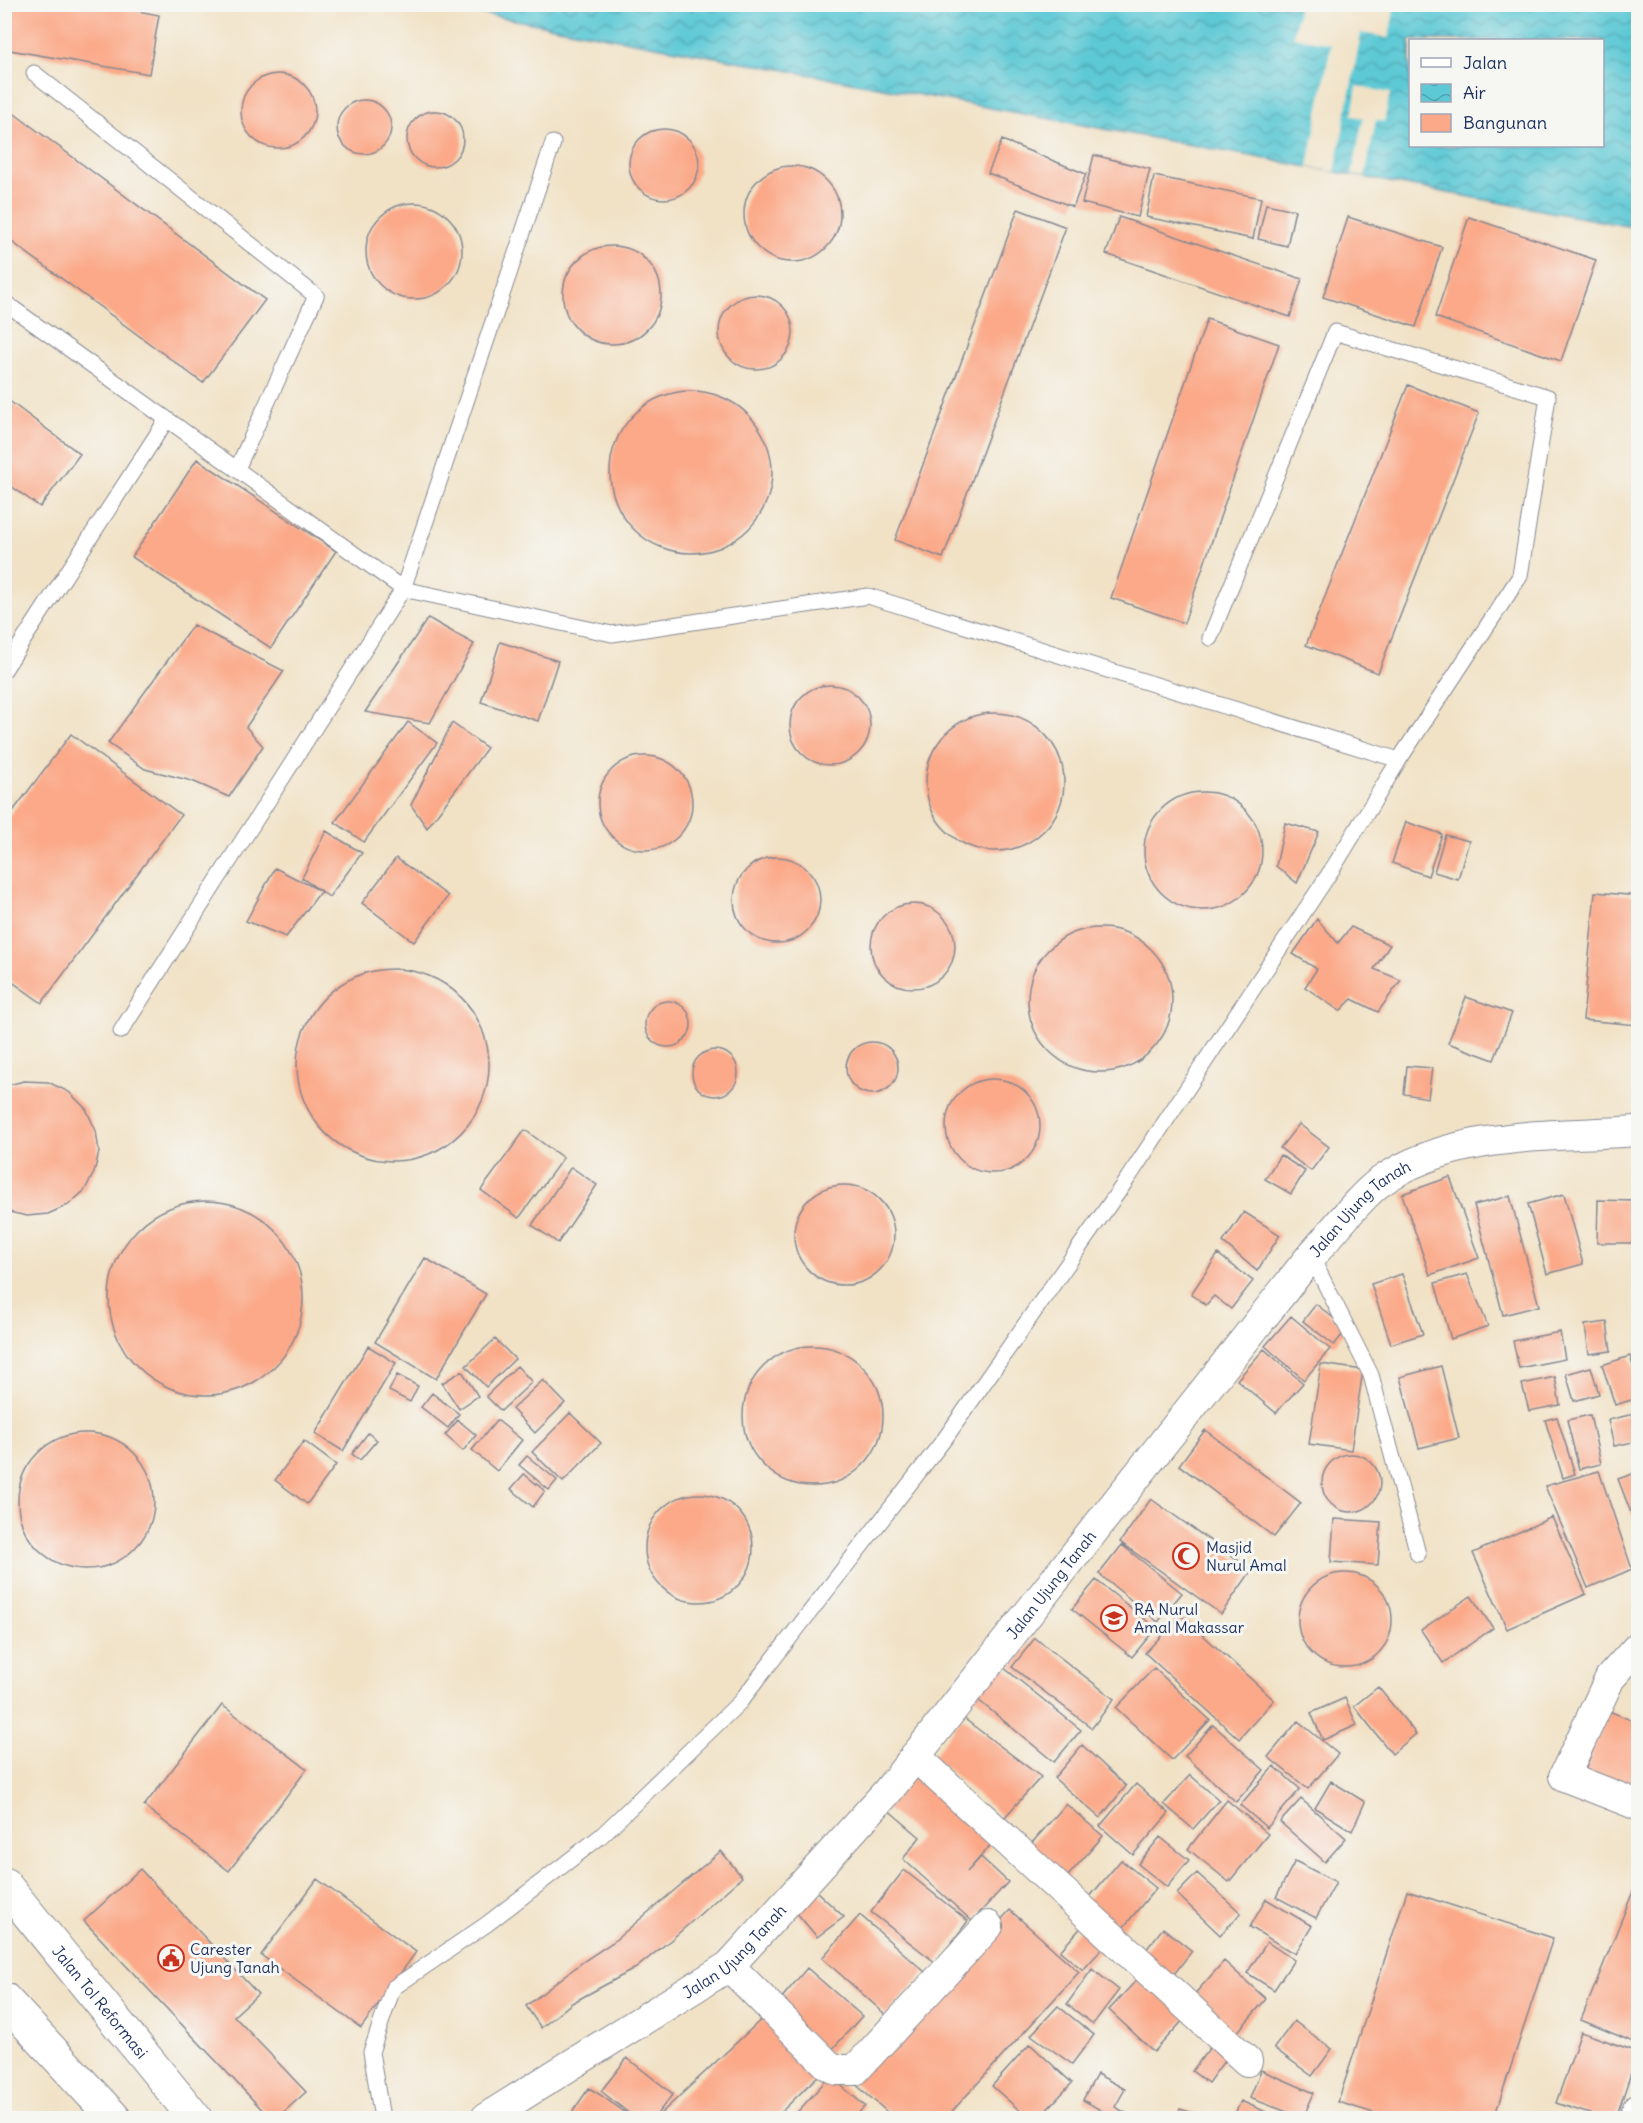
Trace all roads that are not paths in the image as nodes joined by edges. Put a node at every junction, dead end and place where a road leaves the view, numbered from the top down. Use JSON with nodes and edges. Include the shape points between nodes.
{"nodes":[{"id":1,"x":34,"y":73,"type":"dead end"},
{"id":2,"x":553,"y":143,"type":"dead end"},
{"id":3,"x":4,"y":302,"type":"edge"},
{"id":4,"x":167,"y":419,"type":"junction"},
{"id":5,"x":237,"y":470,"type":"junction"},
{"id":6,"x":403,"y":589,"type":"junction"},
{"id":7,"x":1210,"y":638,"type":"dead end"},
{"id":8,"x":4,"y":670,"type":"edge"},
{"id":9,"x":1399,"y":760,"type":"junction"},
{"id":10,"x":121,"y":1031,"type":"dead end"},
{"id":11,"x":1638,"y":1131,"type":"edge"},
{"id":12,"x":1311,"y":1256,"type":"junction"},
{"id":13,"x":1418,"y":1554,"type":"dead end"},
{"id":14,"x":1638,"y":1647,"type":"edge"},
{"id":15,"x":915,"y":1756,"type":"junction"},
{"id":16,"x":1638,"y":1805,"type":"edge"},
{"id":17,"x":4,"y":1884,"type":"edge"},
{"id":18,"x":988,"y":1926,"type":"dead end"},
{"id":19,"x":729,"y":1966,"type":"junction"},
{"id":20,"x":4,"y":1999,"type":"edge"},
{"id":21,"x":1247,"y":2061,"type":"dead end"},
{"id":22,"x":1638,"y":2108,"type":"edge"},
{"id":23,"x":114,"y":2118,"type":"edge"},
{"id":24,"x":195,"y":2118,"type":"edge"},
{"id":25,"x":382,"y":2118,"type":"edge"},
{"id":26,"x":486,"y":2118,"type":"edge"},
{"id":27,"x":1634,"y":2118,"type":"edge"}],
"edges":[{"from":1,"to":5,"type":"lane","via":[[316,296]]},
{"from":2,"to":6,"type":"lane"},
{"from":3,"to":4,"type":"lane"},
{"from":4,"to":5,"type":"lane"},
{"from":4,"to":8,"type":"lane"},
{"from":5,"to":6,"type":"lane"},
{"from":6,"to":9,"type":"lane","via":[[612,634],[868,596]]},
{"from":6,"to":10,"type":"lane"},
{"from":7,"to":9,"type":"lane","via":[[1335,332],[1548,397],[1520,576]]},
{"from":9,"to":25,"type":"lane","via":[[1333,868],[1128,1178],[973,1399],[740,1702],[601,1836],[487,1924],[393,1988],[371,2052]]},
{"from":11,"to":12,"type":"street","name":"Jalan Ujung Tanah","via":[[1486,1142],[1439,1152],[1378,1183]]},
{"from":12,"to":13,"type":"lane","via":[[1371,1376]]},
{"from":12,"to":15,"type":"street","name":"Jalan Ujung Tanah"},
{"from":14,"to":16,"type":"street","via":[[1610,1678],[1564,1776]]},
{"from":15,"to":19,"type":"street","name":"Jalan Ujung Tanah","via":[[888,1792]]},
{"from":15,"to":21,"type":"street"},
{"from":17,"to":24,"type":"highway","name":"Jalan Tol Reformasi"},
{"from":18,"to":19,"type":"street","via":[[855,2070],[837,2070],[828,2065]]},
{"from":19,"to":26,"type":"street","name":"Jalan Ujung Tanah"},
{"from":20,"to":23,"type":"highway"},
{"from":22,"to":27,"type":"street"}]}
